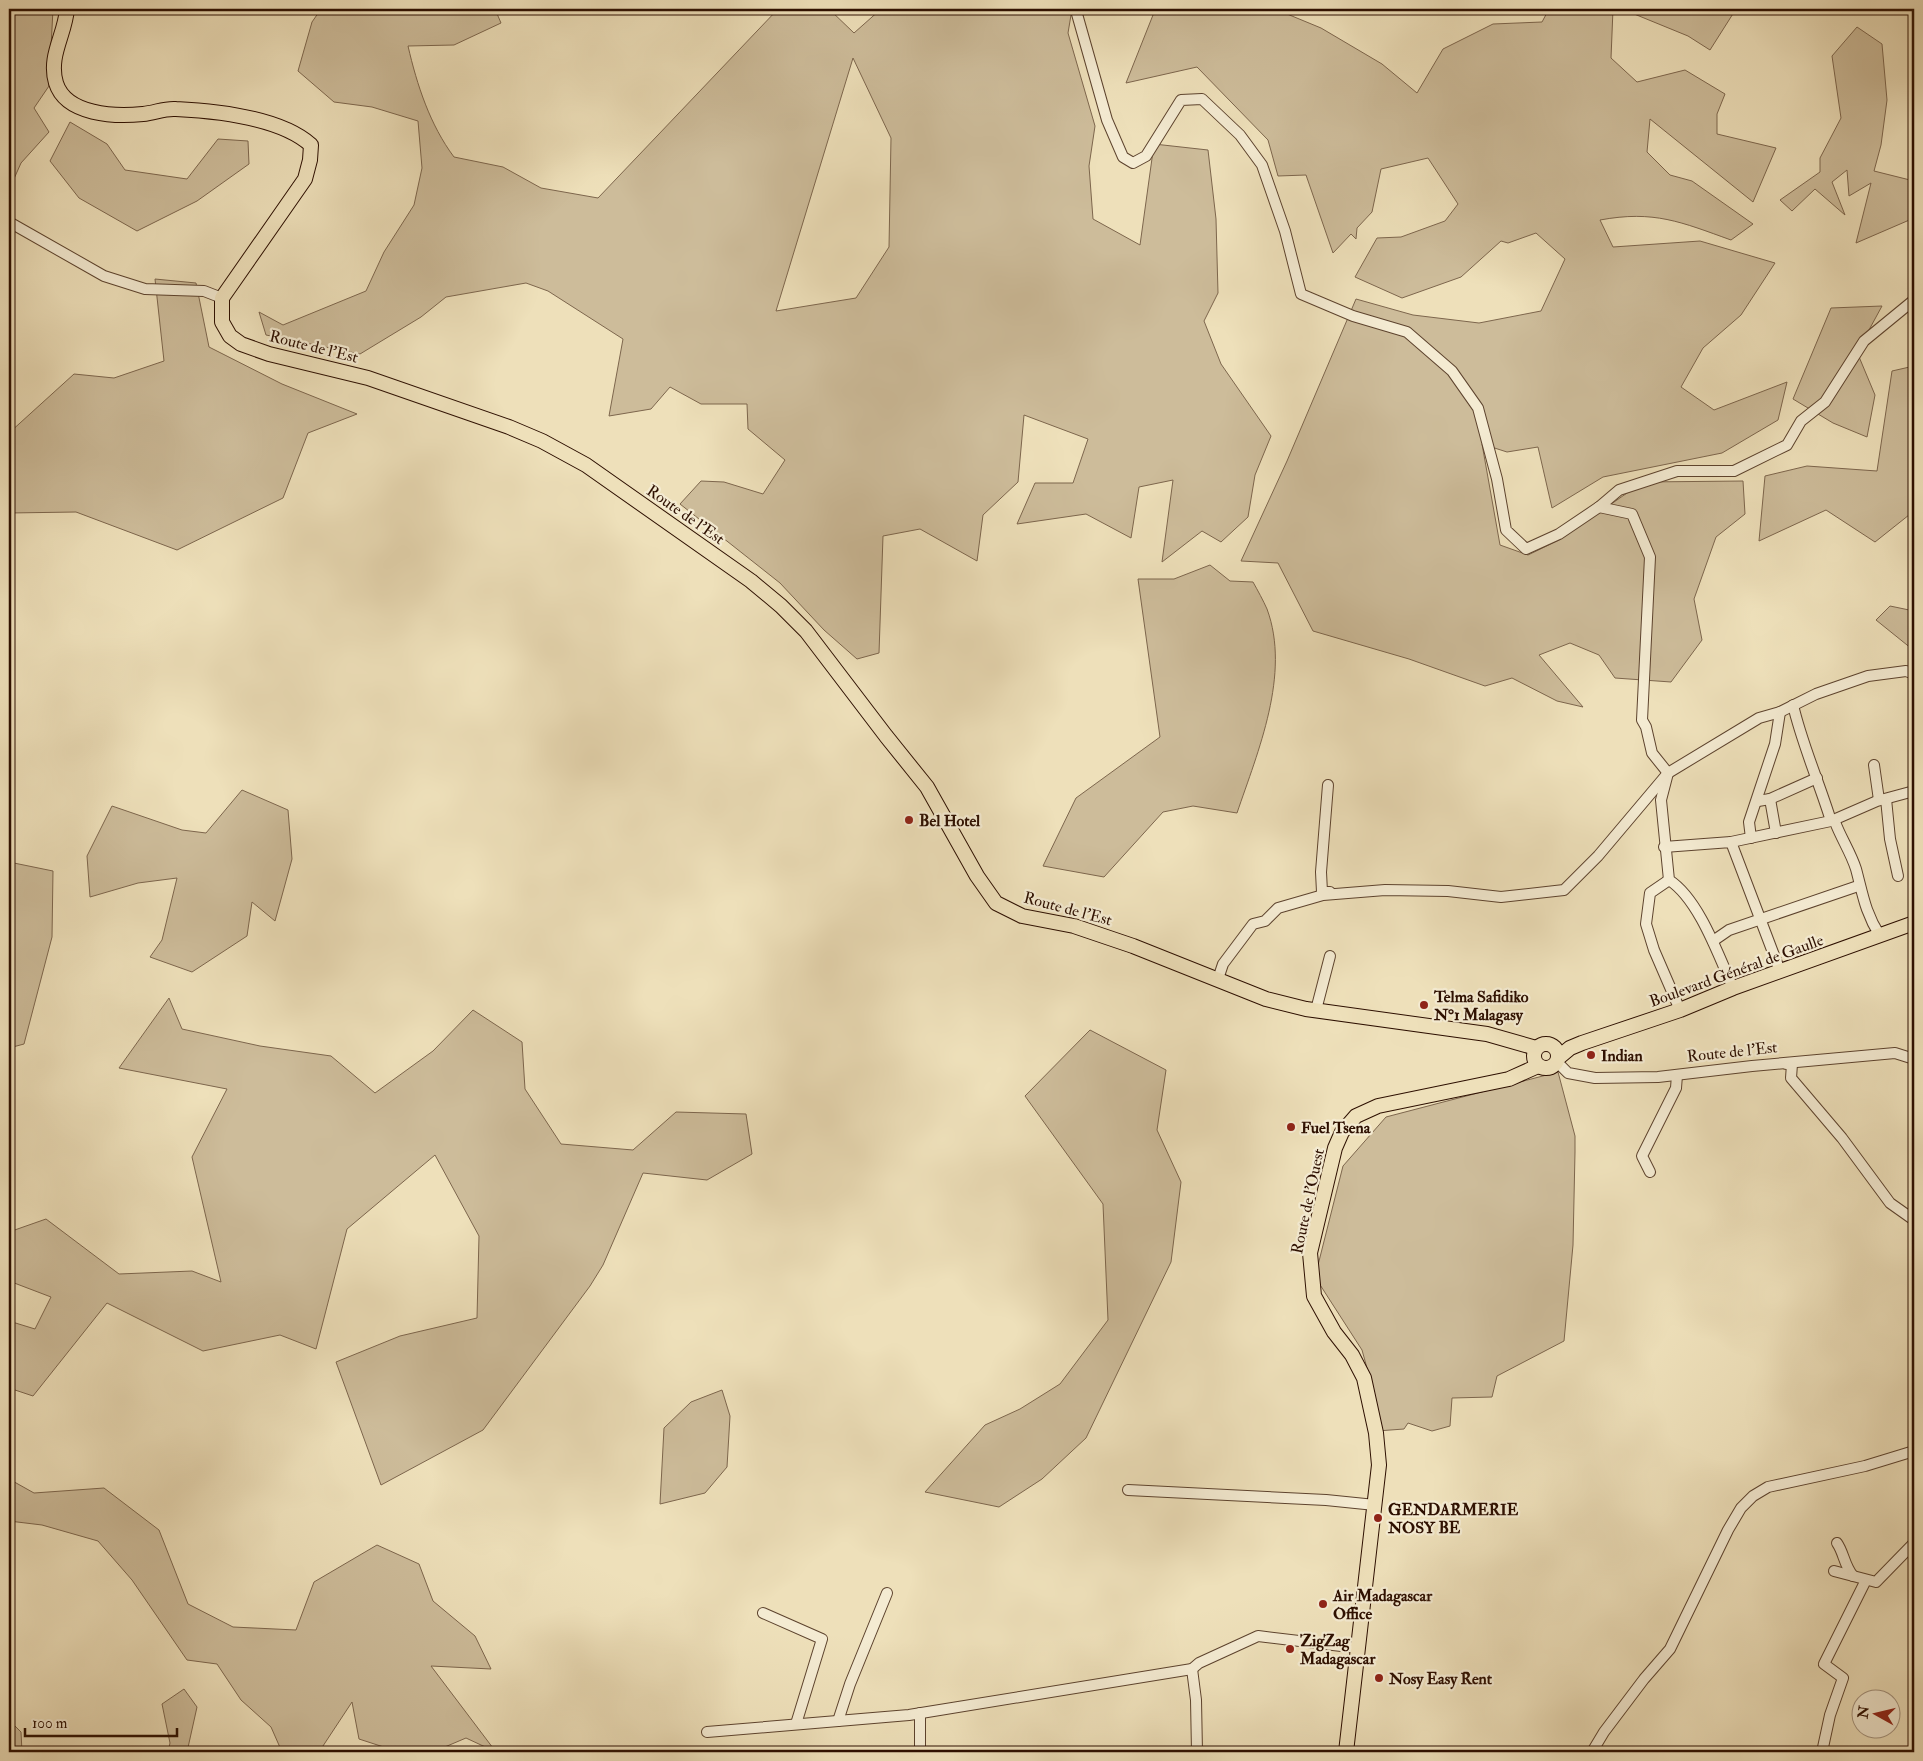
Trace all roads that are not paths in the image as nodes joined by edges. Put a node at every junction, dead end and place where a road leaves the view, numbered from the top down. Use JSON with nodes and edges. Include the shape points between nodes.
{"nodes":[{"id":1,"x":67,"y":9,"type":"edge"},
{"id":2,"x":1080,"y":9,"type":"edge"},
{"id":3,"x":9,"y":222,"type":"edge"},
{"id":4,"x":222,"y":298,"type":"junction"},
{"id":5,"x":1914,"y":300,"type":"edge"},
{"id":6,"x":1599,"y":507,"type":"junction"},
{"id":7,"x":1914,"y":674,"type":"edge"},
{"id":8,"x":1793,"y":705,"type":"junction"},
{"id":9,"x":1780,"y":712,"type":"junction"},
{"id":10,"x":1874,"y":765,"type":"dead end"},
{"id":11,"x":1668,"y":773,"type":"junction"},
{"id":12,"x":1817,"y":778,"type":"junction"},
{"id":13,"x":1328,"y":785,"type":"dead end"},
{"id":14,"x":1914,"y":791,"type":"edge"},
{"id":15,"x":1883,"y":799,"type":"junction"},
{"id":16,"x":1770,"y":800,"type":"junction"},
{"id":17,"x":1758,"y":801,"type":"junction"},
{"id":18,"x":1831,"y":821,"type":"junction"},
{"id":19,"x":1776,"y":832,"type":"junction"},
{"id":20,"x":1751,"y":838,"type":"junction"},
{"id":21,"x":1731,"y":842,"type":"junction"},
{"id":22,"x":1664,"y":846,"type":"junction"},
{"id":23,"x":1898,"y":876,"type":"dead end"},
{"id":24,"x":1670,"y":880,"type":"junction"},
{"id":25,"x":1858,"y":886,"type":"junction"},
{"id":26,"x":1341,"y":892,"type":"junction"},
{"id":27,"x":1760,"y":920,"type":"junction"},
{"id":28,"x":1914,"y":923,"type":"edge"},
{"id":29,"x":1880,"y":936,"type":"junction"},
{"id":30,"x":1713,"y":941,"type":"junction"},
{"id":31,"x":1330,"y":956,"type":"dead end"},
{"id":32,"x":1780,"y":971,"type":"junction"},
{"id":33,"x":1218,"y":979,"type":"junction"},
{"id":34,"x":1733,"y":988,"type":"junction"},
{"id":35,"x":1316,"y":1010,"type":"junction"},
{"id":36,"x":1680,"y":1010,"type":"junction"},
{"id":37,"x":1551,"y":1044,"type":"junction"},
{"id":38,"x":1570,"y":1048,"type":"junction"},
{"id":39,"x":1536,"y":1057,"type":"junction"},
{"id":40,"x":1914,"y":1059,"type":"edge"},
{"id":41,"x":1557,"y":1060,"type":"junction"},
{"id":42,"x":1774,"y":1064,"type":"junction"},
{"id":43,"x":1677,"y":1075,"type":"junction"},
{"id":44,"x":1650,"y":1172,"type":"dead end"},
{"id":45,"x":1914,"y":1220,"type":"edge"},
{"id":46,"x":1914,"y":1450,"type":"edge"},
{"id":47,"x":1128,"y":1490,"type":"dead end"},
{"id":48,"x":1375,"y":1505,"type":"junction"},
{"id":49,"x":1837,"y":1543,"type":"dead end"},
{"id":50,"x":1914,"y":1543,"type":"edge"},
{"id":51,"x":1834,"y":1571,"type":"dead end"},
{"id":52,"x":1853,"y":1576,"type":"junction"},
{"id":53,"x":1866,"y":1580,"type":"junction"},
{"id":54,"x":887,"y":1593,"type":"dead end"},
{"id":55,"x":763,"y":1613,"type":"dead end"},
{"id":56,"x":1358,"y":1648,"type":"junction"},
{"id":57,"x":1192,"y":1669,"type":"junction"},
{"id":58,"x":920,"y":1713,"type":"junction"},
{"id":59,"x":838,"y":1721,"type":"junction"},
{"id":60,"x":796,"y":1724,"type":"junction"},
{"id":61,"x":707,"y":1732,"type":"dead end"},
{"id":62,"x":920,"y":1752,"type":"edge"},
{"id":63,"x":1197,"y":1752,"type":"edge"},
{"id":64,"x":1346,"y":1752,"type":"edge"},
{"id":65,"x":1592,"y":1752,"type":"edge"},
{"id":66,"x":1822,"y":1752,"type":"edge"}],
"edges":[{"from":1,"to":4,"type":"main road","via":[[53,59],[54,75],[65,98],[84,111],[143,114],[165,108],[231,115],[287,130],[311,145],[305,179]]},
{"from":2,"to":6,"type":"street","via":[[1078,14],[1107,120],[1123,157],[1133,163],[1146,156],[1181,100],[1202,100],[1240,135],[1262,165],[1285,231],[1301,294],[1353,316],[1408,332],[1452,371],[1478,408],[1497,479],[1506,530],[1526,549],[1558,534]]},
{"from":3,"to":4,"type":"street","via":[[104,276],[145,289],[204,291]]},
{"from":4,"to":33,"type":"main road","name":"Route de l'Est","via":[[222,322],[230,336],[241,344],[276,356],[368,378],[474,414],[542,440],[586,464],[751,581],[806,632],[927,787],[977,876],[996,903],[1022,916],[1074,926],[1125,943]]},
{"from":5,"to":6,"type":"street","via":[[1864,341],[1825,402],[1801,421],[1787,445],[1734,471],[1677,471],[1619,490]]},
{"from":6,"to":11,"type":"street","via":[[1632,514],[1650,557],[1642,720],[1652,752]]},
{"from":7,"to":8,"type":"street","via":[[1868,676]]},
{"from":8,"to":9,"type":"street"},
{"from":8,"to":12,"type":"street"},
{"from":9,"to":11,"type":"street","via":[[1742,727]]},
{"from":9,"to":17,"type":"street","via":[[1775,744]]},
{"from":10,"to":15,"type":"street"},
{"from":11,"to":22,"type":"street","via":[[1661,800]]},
{"from":11,"to":26,"type":"street","via":[[1598,856],[1564,890],[1501,897],[1448,890]]},
{"from":12,"to":16,"type":"street"},
{"from":12,"to":18,"type":"street"},
{"from":13,"to":26,"type":"street","via":[[1322,892]]},
{"from":14,"to":15,"type":"street"},
{"from":15,"to":18,"type":"street"},
{"from":15,"to":23,"type":"street"},
{"from":16,"to":17,"type":"street"},
{"from":16,"to":19,"type":"street"},
{"from":17,"to":20,"type":"street","via":[[1749,822]]},
{"from":18,"to":19,"type":"street"},
{"from":18,"to":25,"type":"street","via":[[1835,822],[1856,869]]},
{"from":19,"to":20,"type":"street"},
{"from":20,"to":21,"type":"street"},
{"from":21,"to":22,"type":"street"},
{"from":21,"to":27,"type":"street"},
{"from":22,"to":24,"type":"street"},
{"from":24,"to":30,"type":"street","via":[[1679,886]]},
{"from":24,"to":36,"type":"street","via":[[1650,894],[1646,924]]},
{"from":25,"to":27,"type":"street"},
{"from":25,"to":29,"type":"street","via":[[1871,922]]},
{"from":26,"to":33,"type":"street","via":[[1278,908],[1265,921],[1253,924],[1223,964]]},
{"from":27,"to":30,"type":"street","via":[[1729,930]]},
{"from":27,"to":32,"type":"street"},
{"from":28,"to":29,"type":"main road","name":"Boulevard Général de Gaulle"},
{"from":29,"to":32,"type":"main road","name":"Boulevard Général de Gaulle"},
{"from":30,"to":34,"type":"street"},
{"from":31,"to":35,"type":"street"},
{"from":32,"to":34,"type":"main road","name":"Boulevard Général de Gaulle"},
{"from":33,"to":35,"type":"main road","name":"Route de l'Est","via":[[1266,998]]},
{"from":34,"to":36,"type":"main road","name":"Boulevard Général de Gaulle"},
{"from":35,"to":39,"type":"main road","name":"Route de l'Est","via":[[1487,1034]]},
{"from":36,"to":38,"type":"main road","name":"Boulevard Général de Gaulle"},
{"from":37,"to":38,"type":"main road"},
{"from":37,"to":39,"type":"main road","via":[[1544,1043]]},
{"from":37,"to":41,"type":"main road","via":[[1558,1052]]},
{"from":38,"to":41,"type":"main road","name":"Boulevard Général de Gaulle"},
{"from":39,"to":41,"type":"main road","via":[[1548,1068]]},
{"from":39,"to":48,"type":"main road","name":"Route de l'Ouest","via":[[1520,1074],[1509,1079],[1378,1106],[1356,1116],[1342,1132],[1335,1148],[1310,1253],[1311,1274],[1314,1296],[1324,1316],[1364,1378],[1379,1465]]},
{"from":40,"to":42,"type":"street","name":"Route de l'Est","via":[[1895,1053]]},
{"from":41,"to":43,"type":"street","name":"Route de l'Est","via":[[1568,1073],[1595,1078]]},
{"from":42,"to":43,"type":"street","name":"Route de l'Est"},
{"from":42,"to":45,"type":"street","via":[[1792,1064],[1791,1078],[1842,1138],[1890,1203]]},
{"from":43,"to":44,"type":"street","via":[[1676,1088],[1642,1156]]},
{"from":46,"to":65,"type":"street","via":[[1865,1466],[1768,1487],[1753,1496],[1728,1530],[1670,1649],[1644,1679]]},
{"from":47,"to":48,"type":"street"},
{"from":48,"to":56,"type":"main road","name":"Route de l'Ouest"},
{"from":49,"to":52,"type":"street"},
{"from":50,"to":53,"type":"street","via":[[1876,1582]]},
{"from":51,"to":52,"type":"street"},
{"from":52,"to":53,"type":"street"},
{"from":53,"to":66,"type":"street","via":[[1824,1664],[1844,1678],[1830,1715]]},
{"from":54,"to":59,"type":"street"},
{"from":55,"to":60,"type":"street","via":[[822,1639]]},
{"from":56,"to":57,"type":"street","via":[[1258,1636]]},
{"from":56,"to":64,"type":"main road","name":"Route de l'Ouest"},
{"from":57,"to":58,"type":"street"},
{"from":57,"to":63,"type":"street"},
{"from":58,"to":59,"type":"street"},
{"from":58,"to":62,"type":"street"},
{"from":59,"to":60,"type":"street"},
{"from":60,"to":61,"type":"street"}]}
